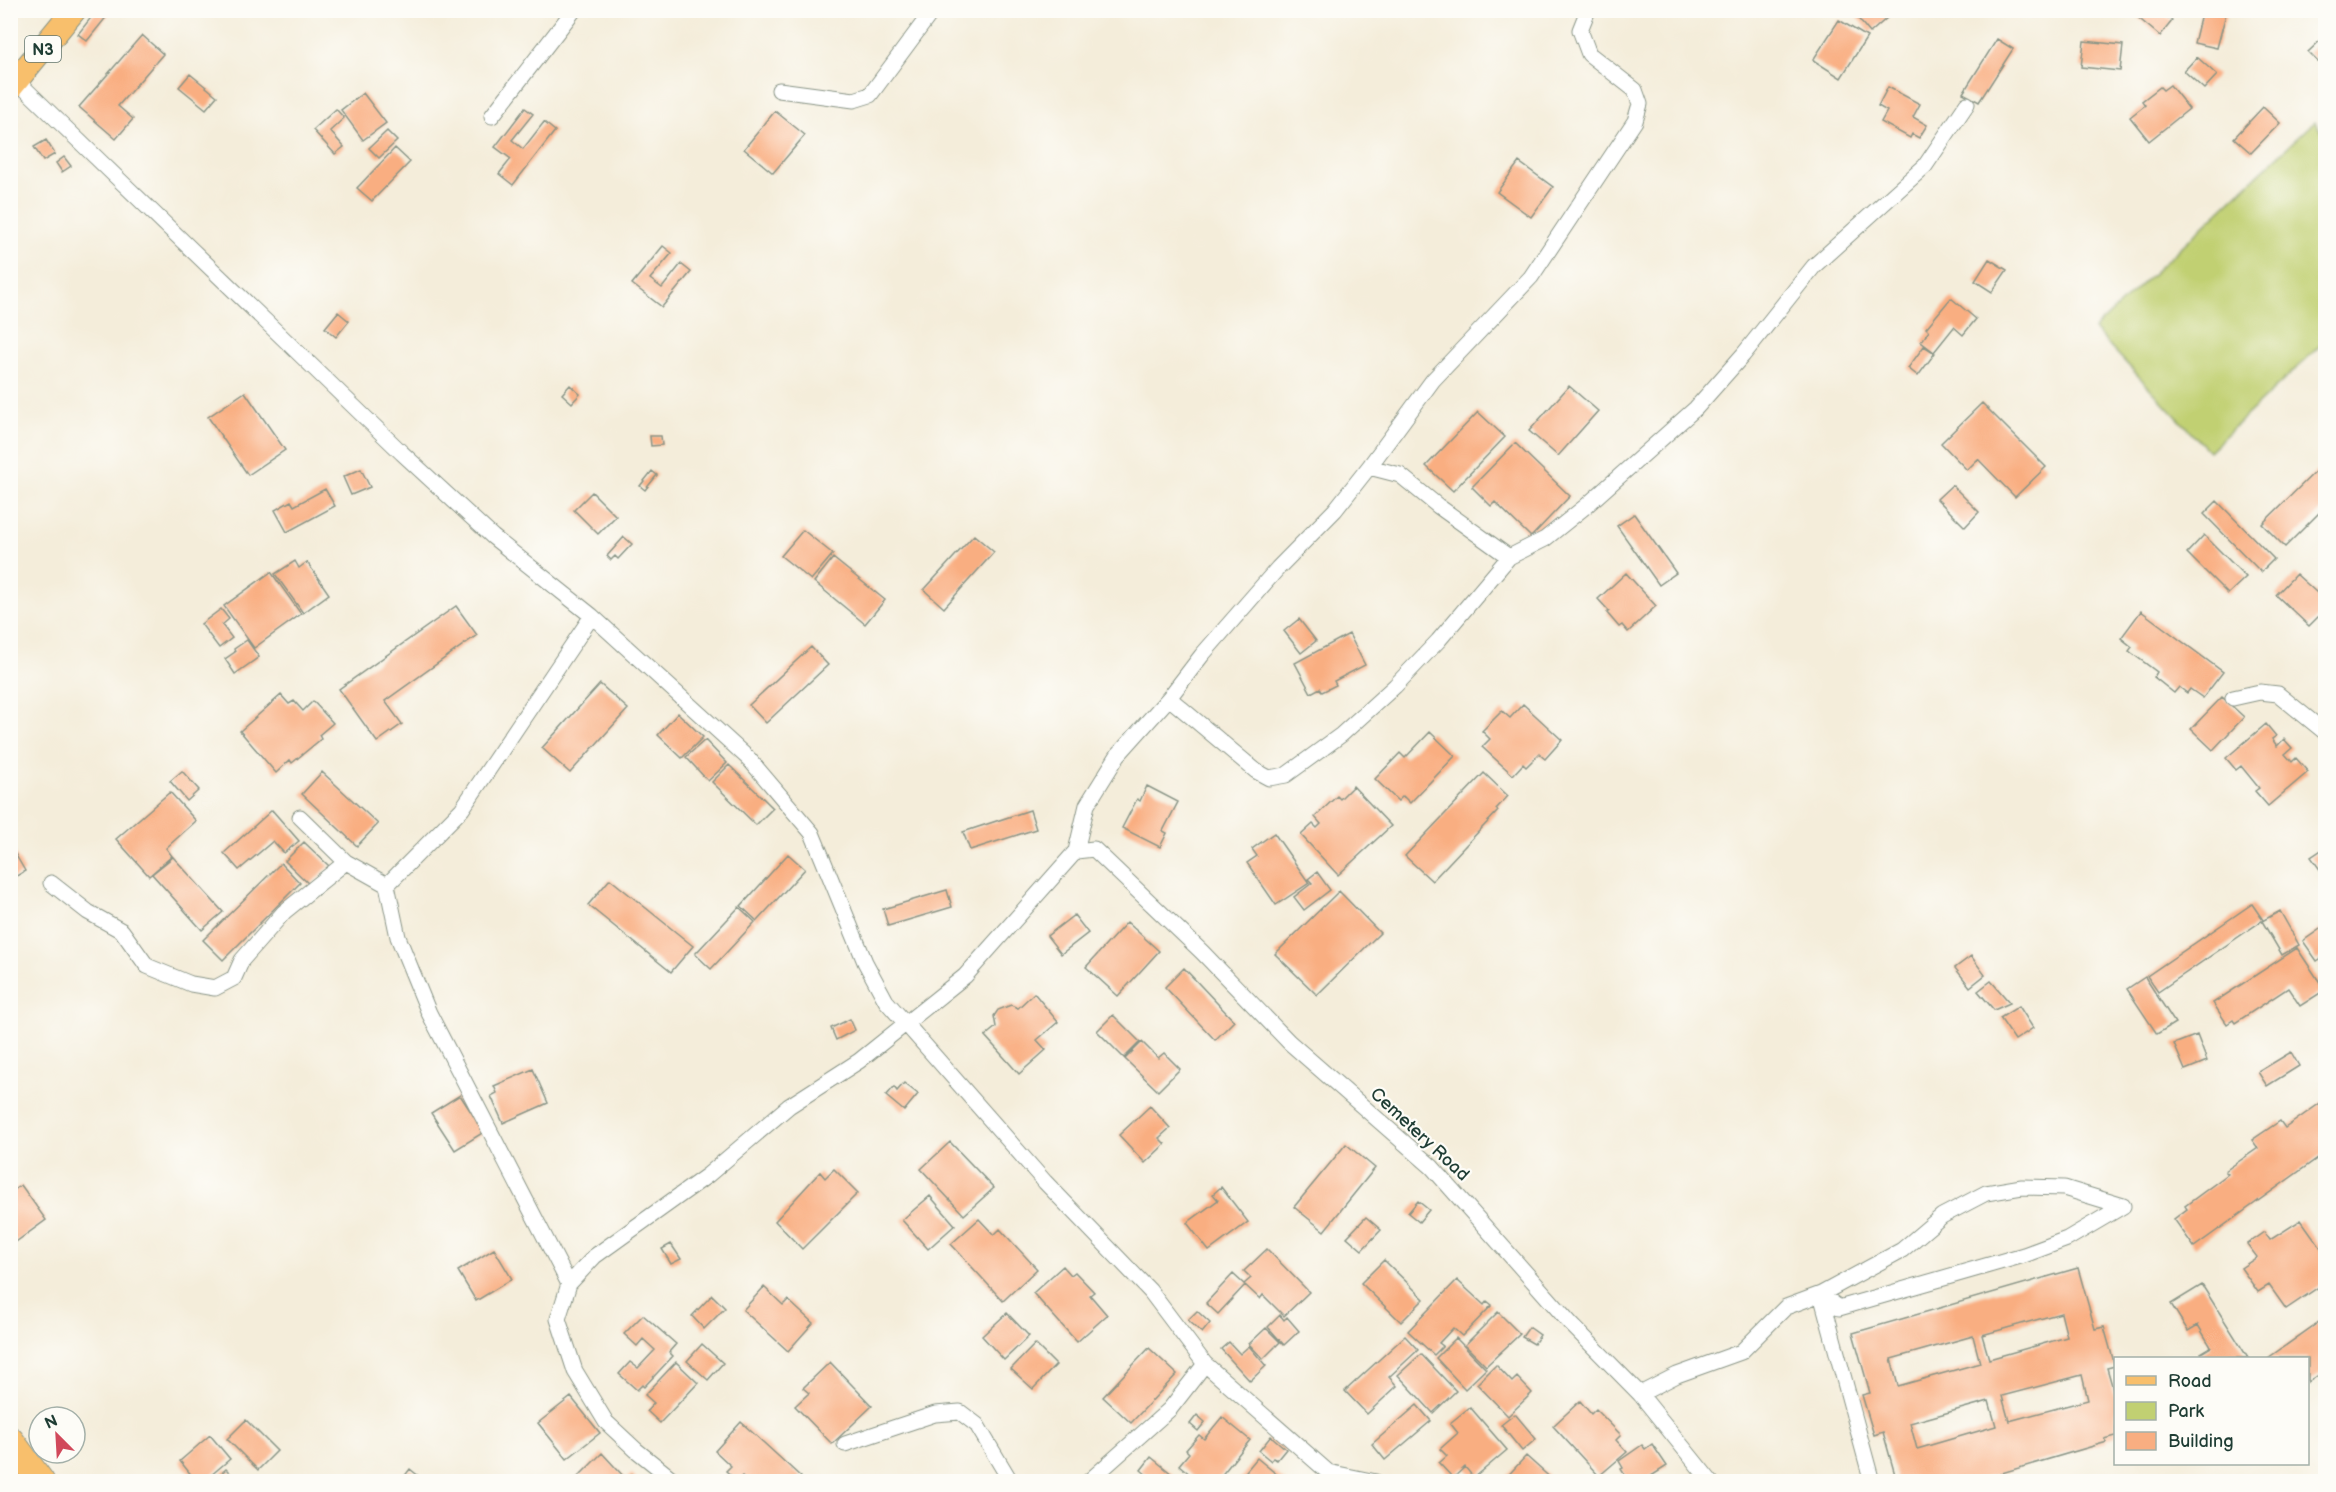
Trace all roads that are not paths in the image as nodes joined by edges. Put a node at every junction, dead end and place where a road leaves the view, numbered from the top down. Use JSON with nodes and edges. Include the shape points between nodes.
{"nodes":[{"id":1,"x":74,"y":10,"type":"edge"},
{"id":2,"x":574,"y":10,"type":"edge"},
{"id":3,"x":933,"y":10,"type":"edge"},
{"id":4,"x":1588,"y":10,"type":"edge"},
{"id":5,"x":14,"y":84,"type":"edge"},
{"id":6,"x":779,"y":90,"type":"dead end"},
{"id":7,"x":1968,"y":104,"type":"dead end"},
{"id":8,"x":492,"y":116,"type":"dead end"},
{"id":9,"x":1369,"y":467,"type":"junction"},
{"id":10,"x":1509,"y":557,"type":"junction"},
{"id":11,"x":592,"y":616,"type":"junction"},
{"id":12,"x":1169,"y":698,"type":"junction"},
{"id":13,"x":2233,"y":698,"type":"dead end"},
{"id":14,"x":2325,"y":733,"type":"edge"},
{"id":15,"x":300,"y":817,"type":"dead end"},
{"id":16,"x":1076,"y":851,"type":"junction"},
{"id":17,"x":346,"y":862,"type":"junction"},
{"id":18,"x":51,"y":883,"type":"dead end"},
{"id":19,"x":387,"y":885,"type":"junction"},
{"id":20,"x":904,"y":1023,"type":"junction"},
{"id":21,"x":569,"y":1284,"type":"junction"},
{"id":22,"x":1821,"y":1294,"type":"junction"},
{"id":23,"x":1205,"y":1364,"type":"junction"},
{"id":24,"x":1640,"y":1394,"type":"junction"},
{"id":25,"x":10,"y":1440,"type":"edge"},
{"id":26,"x":845,"y":1444,"type":"dead end"},
{"id":27,"x":1331,"y":1477,"type":"edge"},
{"id":28,"x":41,"y":1482,"type":"edge"},
{"id":29,"x":676,"y":1482,"type":"edge"},
{"id":30,"x":1011,"y":1482,"type":"edge"},
{"id":31,"x":1088,"y":1482,"type":"edge"},
{"id":32,"x":1376,"y":1482,"type":"edge"},
{"id":33,"x":1711,"y":1482,"type":"edge"},
{"id":34,"x":1872,"y":1482,"type":"edge"}],
"edges":[{"from":1,"to":5,"type":"main road","number":"N3"},
{"from":2,"to":8,"type":"street"},
{"from":3,"to":6,"type":"street","via":[[870,95],[854,100]]},
{"from":4,"to":9,"type":"street","via":[[1580,30],[1589,54],[1635,90],[1640,104],[1635,121],[1531,277],[1433,380]]},
{"from":5,"to":11,"type":"street","via":[[493,537]]},
{"from":7,"to":10,"type":"street","via":[[1925,166],[1814,266],[1696,408],[1545,540]]},
{"from":9,"to":10,"type":"street","via":[[1400,475]]},
{"from":9,"to":12,"type":"street","via":[[1335,510],[1210,646]]},
{"from":10,"to":12,"type":"street","via":[[1472,604],[1395,686],[1341,735],[1286,775],[1269,778],[1256,771]]},
{"from":11,"to":19,"type":"street","via":[[462,810]]},
{"from":11,"to":20,"type":"street","via":[[749,759],[812,833],[865,962],[886,1001]]},
{"from":12,"to":16,"type":"street","via":[[1118,755],[1087,805]]},
{"from":13,"to":14,"type":"street","via":[[2260,692],[2278,694]]},
{"from":15,"to":17,"type":"street"},
{"from":16,"to":20,"type":"street","via":[[965,976]]},
{"from":16,"to":24,"type":"street","name":"Cemetery Road","via":[[1094,849],[1289,1042],[1432,1167],[1571,1324]]},
{"from":17,"to":18,"type":"street","via":[[284,912],[242,960],[234,978],[215,988],[191,984],[147,966],[122,931],[88,912]]},
{"from":17,"to":19,"type":"street"},
{"from":19,"to":21,"type":"street","via":[[398,938],[429,1013]]},
{"from":20,"to":21,"type":"street","via":[[859,1061],[789,1106],[708,1175],[595,1256]]},
{"from":20,"to":23,"type":"street","via":[[1045,1182],[1150,1291]]},
{"from":21,"to":29,"type":"street","via":[[558,1319],[575,1371],[606,1422]]},
{"from":22,"to":22,"type":"street","via":[[1839,1308],[2024,1255],[2067,1239],[2123,1206],[2064,1188],[2022,1187],[1986,1193],[1942,1216],[1902,1250]]},
{"from":22,"to":24,"type":"street","via":[[1786,1307],[1741,1352],[1677,1375]]},
{"from":22,"to":34,"type":"street"},
{"from":23,"to":27,"type":"street"},
{"from":23,"to":31,"type":"street","via":[[1170,1409]]},
{"from":24,"to":33,"type":"street","name":"Cemetery Road"},
{"from":25,"to":28,"type":"highway"},
{"from":26,"to":30,"type":"street","via":[[935,1414],[960,1412],[977,1425]]},
{"from":27,"to":32,"type":"street"}]}
